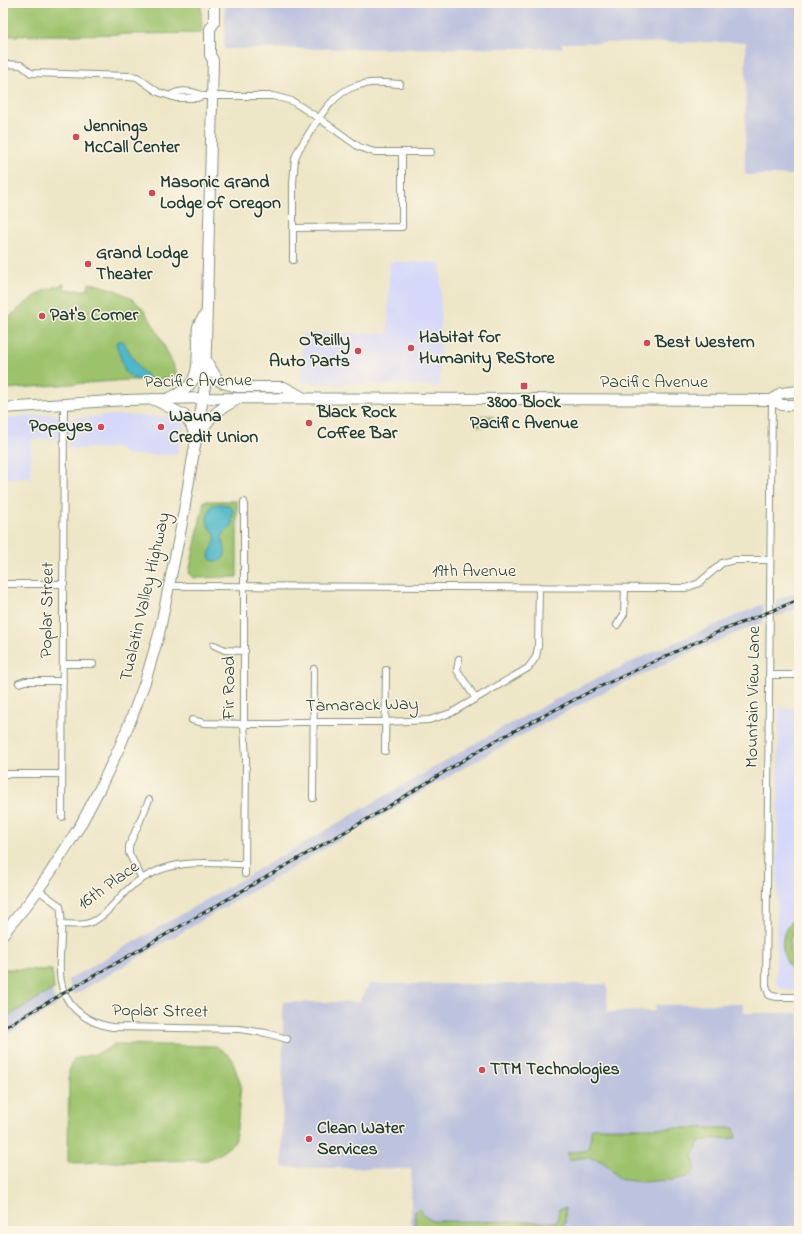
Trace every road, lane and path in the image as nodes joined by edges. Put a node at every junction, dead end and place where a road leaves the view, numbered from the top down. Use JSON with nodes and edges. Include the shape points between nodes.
{"nodes":[{"id":1,"x":214,"y":3,"type":"edge"},
{"id":2,"x":3,"y":64,"type":"edge"},
{"id":3,"x":400,"y":84,"type":"dead end"},
{"id":4,"x":207,"y":96,"type":"junction"},
{"id":5,"x":320,"y":119,"type":"junction"},
{"id":6,"x":402,"y":152,"type":"junction"},
{"id":7,"x":431,"y":152,"type":"dead end"},
{"id":8,"x":293,"y":228,"type":"junction"},
{"id":9,"x":293,"y":260,"type":"dead end"},
{"id":10,"x":207,"y":312,"type":"junction"},
{"id":11,"x":206,"y":360,"type":"junction"},
{"id":12,"x":799,"y":391,"type":"edge"},
{"id":13,"x":203,"y":398,"type":"junction"},
{"id":14,"x":239,"y":398,"type":"junction"},
{"id":15,"x":306,"y":398,"type":"junction"},
{"id":16,"x":153,"y":399,"type":"junction"},
{"id":17,"x":167,"y":399,"type":"junction"},
{"id":18,"x":772,"y":400,"type":"junction"},
{"id":19,"x":64,"y":404,"type":"junction"},
{"id":20,"x":799,"y":406,"type":"edge"},
{"id":21,"x":3,"y":408,"type":"edge"},
{"id":22,"x":196,"y":438,"type":"junction"},
{"id":23,"x":244,"y":502,"type":"dead end"},
{"id":24,"x":770,"y":560,"type":"junction"},
{"id":25,"x":3,"y":584,"type":"edge"},
{"id":26,"x":64,"y":584,"type":"junction"},
{"id":27,"x":170,"y":586,"type":"junction"},
{"id":28,"x":244,"y":586,"type":"junction"},
{"id":29,"x":539,"y":587,"type":"junction"},
{"id":30,"x":625,"y":588,"type":"junction"},
{"id":31,"x":618,"y":625,"type":"dead end"},
{"id":32,"x":214,"y":645,"type":"dead end"},
{"id":33,"x":245,"y":651,"type":"junction"},
{"id":34,"x":459,"y":659,"type":"dead end"},
{"id":35,"x":63,"y":664,"type":"junction"},
{"id":36,"x":93,"y":664,"type":"dead end"},
{"id":37,"x":314,"y":669,"type":"dead end"},
{"id":38,"x":386,"y":670,"type":"dead end"},
{"id":39,"x":769,"y":675,"type":"junction"},
{"id":40,"x":799,"y":675,"type":"edge"},
{"id":41,"x":63,"y":682,"type":"junction"},
{"id":42,"x":19,"y":683,"type":"dead end"},
{"id":43,"x":476,"y":699,"type":"junction"},
{"id":44,"x":192,"y":720,"type":"dead end"},
{"id":45,"x":314,"y":722,"type":"junction"},
{"id":46,"x":386,"y":722,"type":"junction"},
{"id":47,"x":244,"y":724,"type":"junction"},
{"id":48,"x":386,"y":751,"type":"dead end"},
{"id":49,"x":3,"y":774,"type":"edge"},
{"id":50,"x":62,"y":774,"type":"junction"},
{"id":51,"x":313,"y":798,"type":"dead end"},
{"id":52,"x":149,"y":800,"type":"dead end"},
{"id":53,"x":62,"y":817,"type":"dead end"},
{"id":54,"x":246,"y":864,"type":"junction"},
{"id":55,"x":245,"y":874,"type":"dead end"},
{"id":56,"x":142,"y":879,"type":"junction"},
{"id":57,"x":38,"y":890,"type":"junction"},
{"id":58,"x":61,"y":924,"type":"junction"},
{"id":59,"x":3,"y":934,"type":"edge"},
{"id":60,"x":799,"y":998,"type":"edge"},
{"id":61,"x":287,"y":1039,"type":"dead end"}],
"edges":[{"from":1,"to":4,"type":"main road","name":"Tualatin Valley Highway","via":[[217,56],[213,60]]},
{"from":2,"to":4,"type":"street","via":[[21,66],[31,73],[133,76],[158,92],[176,98]]},
{"from":3,"to":5,"type":"street","via":[[370,83],[344,90]]},
{"from":4,"to":5,"type":"street","via":[[273,96],[292,101]]},
{"from":4,"to":10,"type":"main road","name":"Tualatin Valley Highway"},
{"from":5,"to":6,"type":"street","via":[[359,147],[374,152]]},
{"from":5,"to":8,"type":"street","via":[[295,158]]},
{"from":6,"to":7,"type":"street"},
{"from":6,"to":8,"type":"street","via":[[402,227]]},
{"from":8,"to":9,"type":"street"},
{"from":10,"to":11,"type":"main road","name":"Tualatin Valley Highway"},
{"from":10,"to":17,"type":"main road","via":[[198,326],[197,371],[193,382]]},
{"from":11,"to":13,"type":"main road","name":"Tualatin Valley Highway"},
{"from":11,"to":15,"type":"main road","via":[[218,380],[223,383],[237,387],[284,387]]},
{"from":12,"to":18,"type":"main road","via":[[781,393]]},
{"from":13,"to":14,"type":"main road","name":"Pacific Avenue"},
{"from":13,"to":17,"type":"main road","name":"Pacific Avenue"},
{"from":13,"to":22,"type":"main road","name":"Tualatin Valley Highway"},
{"from":14,"to":15,"type":"main road","name":"Pacific Avenue"},
{"from":14,"to":22,"type":"main road","via":[[216,411]]},
{"from":15,"to":18,"type":"main road","name":"Pacific Avenue"},
{"from":16,"to":17,"type":"main road","name":"Pacific Avenue"},
{"from":16,"to":19,"type":"main road","name":"Pacific Avenue"},
{"from":16,"to":22,"type":"main road","via":[[184,415]]},
{"from":18,"to":20,"type":"main road","name":"Pacific Avenue","via":[[782,405]]},
{"from":18,"to":24,"type":"street","name":"Mountain View Lane"},
{"from":19,"to":21,"type":"main road","name":"Pacific Avenue"},
{"from":19,"to":26,"type":"street","name":"Poplar Street"},
{"from":22,"to":27,"type":"main road","name":"Tualatin Valley Highway"},
{"from":23,"to":28,"type":"street","name":"Fir Road"},
{"from":24,"to":30,"type":"street","name":"19th Avenue","via":[[734,560],[722,563],[699,583],[686,588]]},
{"from":24,"to":39,"type":"street","name":"Mountain View Lane"},
{"from":25,"to":26,"type":"street"},
{"from":26,"to":35,"type":"street","name":"Poplar Street"},
{"from":27,"to":28,"type":"street","name":"19th Avenue"},
{"from":27,"to":57,"type":"main road","name":"Tualatin Valley Highway","via":[[145,682],[120,746],[80,824]]},
{"from":28,"to":29,"type":"street","name":"19th Avenue"},
{"from":28,"to":33,"type":"street","name":"Fir Road"},
{"from":29,"to":30,"type":"street","name":"19th Avenue"},
{"from":29,"to":43,"type":"street","name":"Tamarack Way","via":[[536,658],[528,668]]},
{"from":30,"to":31,"type":"street","via":[[624,614]]},
{"from":32,"to":33,"type":"street","via":[[225,650]]},
{"from":33,"to":47,"type":"street","name":"Fir Road"},
{"from":34,"to":43,"type":"street","via":[[457,670]]},
{"from":35,"to":36,"type":"street"},
{"from":35,"to":41,"type":"street","name":"Poplar Street"},
{"from":37,"to":45,"type":"street"},
{"from":38,"to":46,"type":"street"},
{"from":39,"to":40,"type":"street"},
{"from":39,"to":60,"type":"street","name":"Mountain View Lane","via":[[766,986],[769,995]]},
{"from":41,"to":42,"type":"street"},
{"from":41,"to":50,"type":"street","name":"Poplar Street"},
{"from":43,"to":46,"type":"street","name":"Tamarack Way","via":[[451,713],[429,720]]},
{"from":44,"to":47,"type":"street","name":"Tamarack Way","via":[[204,723]]},
{"from":45,"to":46,"type":"street","name":"Tamarack Way"},
{"from":45,"to":47,"type":"street","name":"Tamarack Way"},
{"from":45,"to":51,"type":"street"},
{"from":46,"to":48,"type":"street"},
{"from":47,"to":54,"type":"street","name":"Fir Road"},
{"from":49,"to":50,"type":"street"},
{"from":50,"to":53,"type":"street","name":"Poplar Street"},
{"from":52,"to":56,"type":"street","via":[[129,846],[129,853]]},
{"from":54,"to":55,"type":"street","name":"Fir Road"},
{"from":54,"to":56,"type":"street","name":"16th Place","via":[[192,863],[157,871]]},
{"from":56,"to":58,"type":"street","name":"16th Place","via":[[94,920],[84,924]]},
{"from":57,"to":58,"type":"street","name":"Poplar Street","via":[[60,906]]},
{"from":57,"to":59,"type":"main road","name":"Tualatin Valley Highway"},
{"from":58,"to":61,"type":"street","name":"Poplar Street","via":[[62,987],[73,1007],[87,1019],[112,1027],[251,1030]]}]}
